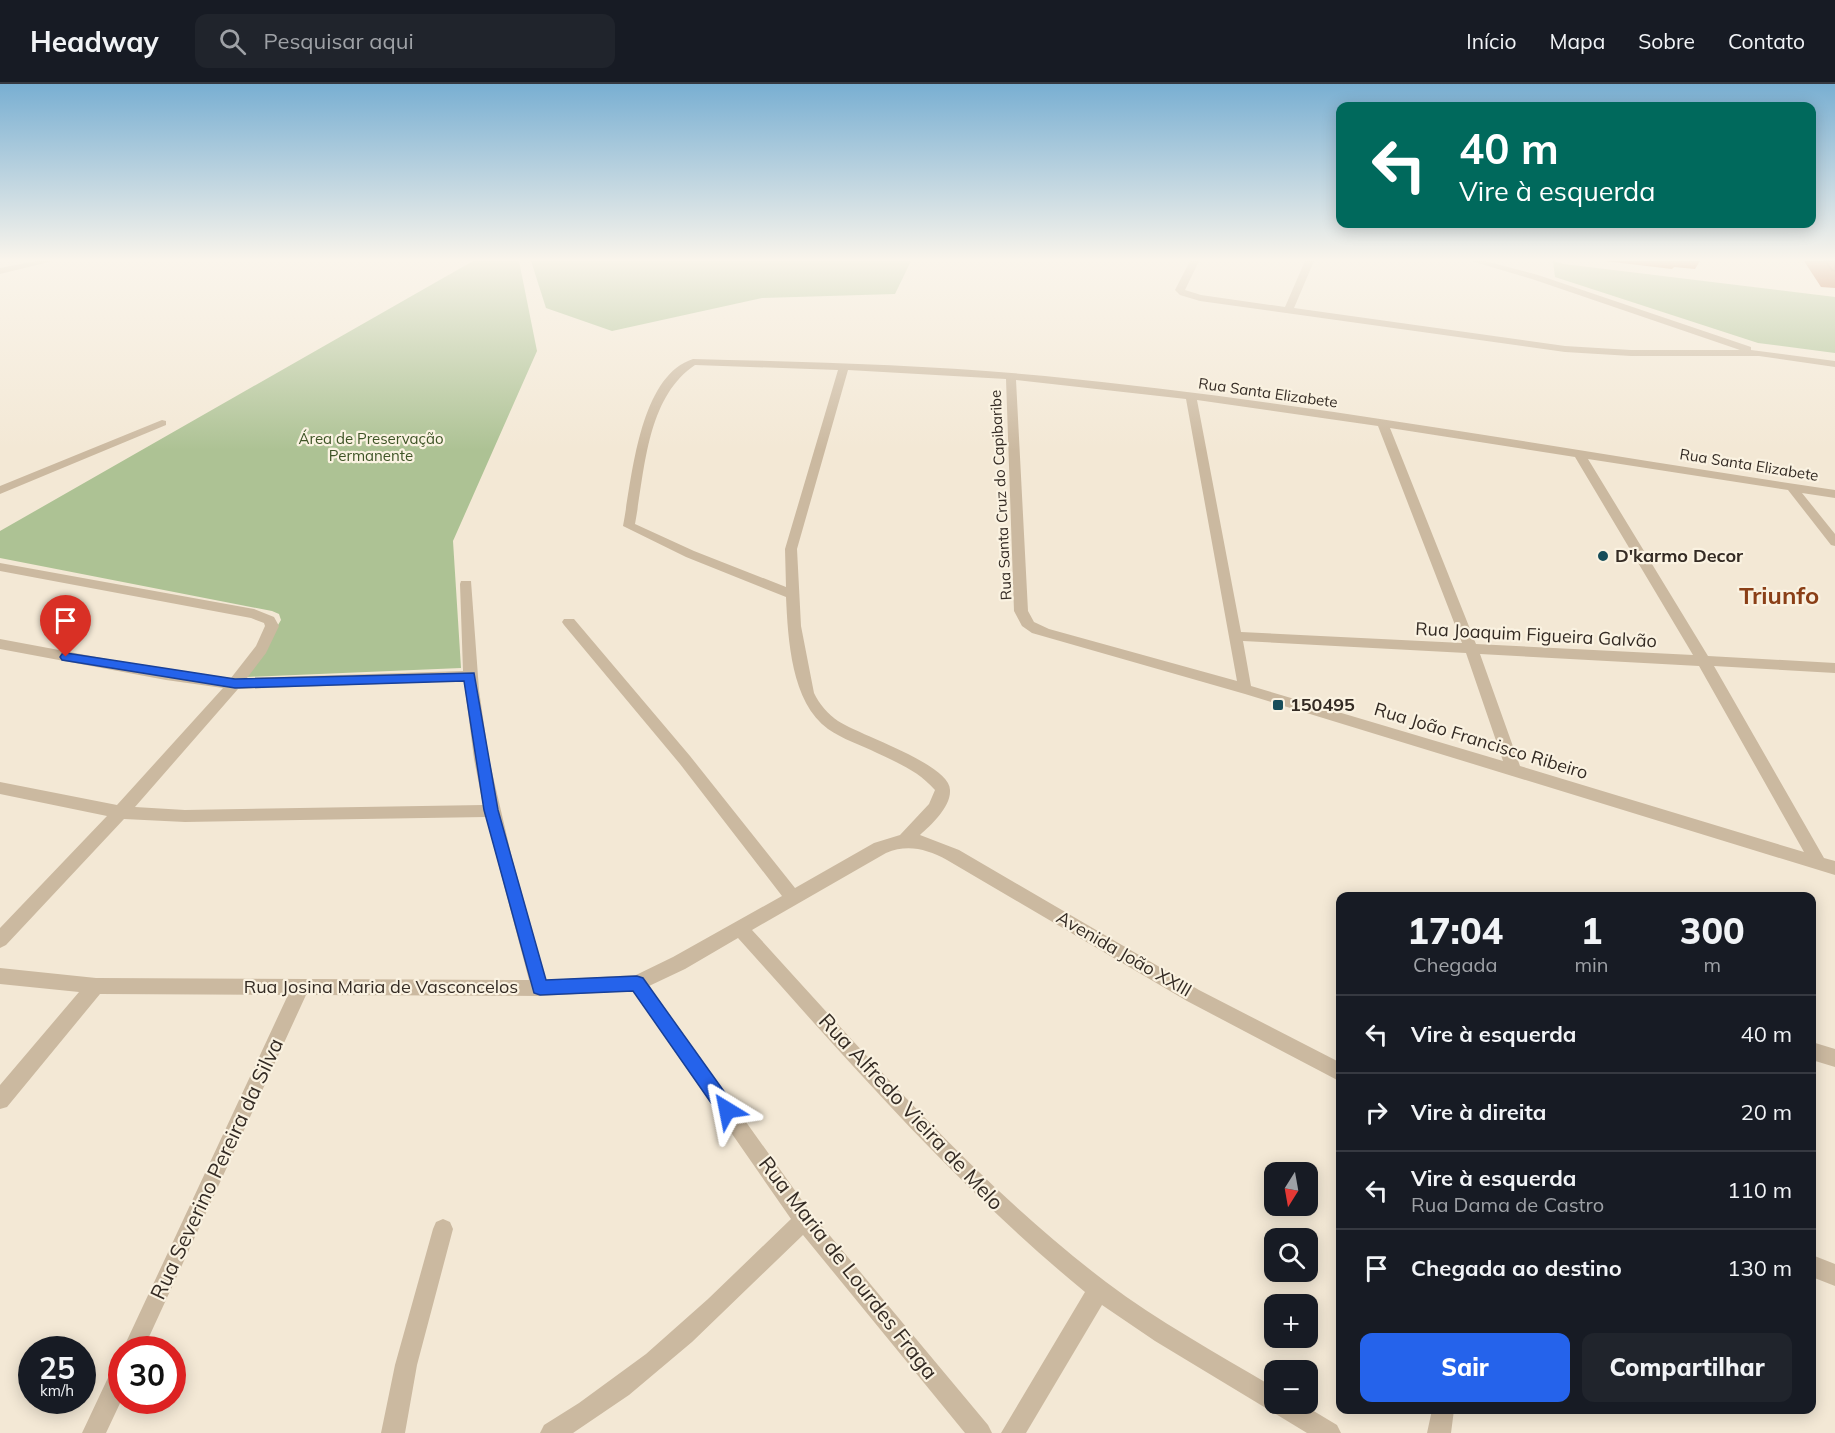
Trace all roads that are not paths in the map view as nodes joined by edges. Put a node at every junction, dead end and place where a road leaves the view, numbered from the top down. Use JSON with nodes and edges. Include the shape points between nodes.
{"nodes":[{"id":1,"x":1380,"y":324,"type":"edge"},
{"id":2,"x":1673,"y":324,"type":"edge"},
{"id":3,"x":1759,"y":353,"type":"junction"},
{"id":4,"x":1835,"y":364,"type":"edge"},
{"id":5,"x":844,"y":366,"type":"junction"},
{"id":6,"x":1011,"y":378,"type":"junction"},
{"id":7,"x":1191,"y":397,"type":"junction"},
{"id":8,"x":162,"y":423,"type":"dead end"},
{"id":9,"x":1383,"y":425,"type":"junction"},
{"id":10,"x":1579,"y":454,"type":"junction"},
{"id":11,"x":1791,"y":488,"type":"junction"},
{"id":12,"x":0,"y":490,"type":"edge"},
{"id":13,"x":1835,"y":494,"type":"edge"},
{"id":14,"x":1835,"y":542,"type":"edge"},
{"id":15,"x":0,"y":567,"type":"edge"},
{"id":16,"x":466,"y":584,"type":"dead end"},
{"id":17,"x":792,"y":594,"type":"junction"},
{"id":18,"x":1021,"y":611,"type":"joint"},
{"id":19,"x":569,"y":622,"type":"dead end"},
{"id":20,"x":1236,"y":636,"type":"junction"},
{"id":21,"x":0,"y":644,"type":"edge"},
{"id":22,"x":1471,"y":649,"type":"junction"},
{"id":23,"x":1704,"y":662,"type":"junction"},
{"id":24,"x":1835,"y":668,"type":"edge"},
{"id":25,"x":469,"y":676,"type":"junction"},
{"id":26,"x":235,"y":684,"type":"junction"},
{"id":27,"x":1245,"y":689,"type":"junction"},
{"id":28,"x":1514,"y":771,"type":"junction"},
{"id":29,"x":0,"y":788,"type":"edge"},
{"id":30,"x":491,"y":810,"type":"junction"},
{"id":31,"x":119,"y":812,"type":"junction"},
{"id":32,"x":906,"y":840,"type":"junction"},
{"id":33,"x":1818,"y":862,"type":"junction"},
{"id":34,"x":1835,"y":868,"type":"edge"},
{"id":35,"x":793,"y":898,"type":"junction"},
{"id":36,"x":741,"y":928,"type":"junction"},
{"id":37,"x":0,"y":940,"type":"edge"},
{"id":38,"x":0,"y":976,"type":"edge"},
{"id":39,"x":637,"y":983,"type":"junction"},
{"id":40,"x":96,"y":986,"type":"junction"},
{"id":41,"x":301,"y":987,"type":"junction"},
{"id":42,"x":540,"y":988,"type":"junction"},
{"id":43,"x":1816,"y":1052,"type":"edge"},
{"id":44,"x":1835,"y":1059,"type":"edge"},
{"id":45,"x":1336,"y":1071,"type":"edge"},
{"id":46,"x":0,"y":1100,"type":"edge"},
{"id":47,"x":804,"y":1220,"type":"junction"},
{"id":48,"x":443,"y":1229,"type":"dead end"},
{"id":49,"x":1816,"y":1268,"type":"edge"},
{"id":50,"x":1835,"y":1275,"type":"edge"},
{"id":51,"x":1099,"y":1290,"type":"junction"},
{"id":52,"x":139,"y":1336,"type":"edge"},
{"id":53,"x":1264,"y":1394,"type":"edge"},
{"id":54,"x":108,"y":1403,"type":"edge"},
{"id":55,"x":1297,"y":1414,"type":"edge"},
{"id":56,"x":1442,"y":1414,"type":"edge"},
{"id":57,"x":976,"y":1432,"type":"edge"},
{"id":58,"x":94,"y":1433,"type":"edge"},
{"id":59,"x":393,"y":1433,"type":"edge"},
{"id":60,"x":552,"y":1433,"type":"edge"},
{"id":61,"x":1013,"y":1433,"type":"edge"},
{"id":62,"x":1329,"y":1433,"type":"edge"},
{"id":63,"x":1439,"y":1433,"type":"edge"}],
"edges":[{"from":1,"to":3,"type":"street","via":[[1565,350]]},
{"from":2,"to":3,"type":"street"},
{"from":3,"to":4,"type":"street"},
{"from":5,"to":6,"type":"street","name":"Rua Santa Elizabete"},
{"from":5,"to":17,"type":"street","via":[[790,549]]},
{"from":5,"to":17,"type":"street","name":"Rua Santa Elizabete","via":[[693,362],[664,388],[648,435],[629,526]]},
{"from":6,"to":7,"type":"street","name":"Rua Santa Elizabete"},
{"from":6,"to":18,"type":"street","name":"Rua Santa Cruz do Capibaribe"},
{"from":7,"to":9,"type":"street","name":"Rua Santa Elizabete"},
{"from":7,"to":20,"type":"street"},
{"from":8,"to":12,"type":"street"},
{"from":9,"to":10,"type":"street","name":"Rua Santa Elizabete"},
{"from":9,"to":22,"type":"street"},
{"from":10,"to":11,"type":"street","name":"Rua Santa Elizabete"},
{"from":10,"to":23,"type":"street"},
{"from":11,"to":13,"type":"street","name":"Rua Santa Elizabete"},
{"from":11,"to":14,"type":"street"},
{"from":15,"to":26,"type":"street","via":[[264,618],[271,623],[269,633]]},
{"from":16,"to":25,"type":"street"},
{"from":17,"to":32,"type":"street","via":[[794,626],[813,706],[833,725],[926,770],[944,788],[937,804]]},
{"from":18,"to":27,"type":"street","name":"Rua João Francisco Ribeiro","via":[[1030,626],[1045,633]]},
{"from":19,"to":35,"type":"street","via":[[685,760]]},
{"from":20,"to":22,"type":"street","name":"Rua Joaquim Figueira Galvão"},
{"from":20,"to":27,"type":"street"},
{"from":21,"to":26,"type":"street"},
{"from":22,"to":23,"type":"street","name":"Rua Joaquim Figueira Galvão"},
{"from":22,"to":28,"type":"street"},
{"from":23,"to":24,"type":"street","name":"Rua Joaquim Figueira Galvão"},
{"from":23,"to":33,"type":"street"},
{"from":25,"to":26,"type":"street"},
{"from":25,"to":30,"type":"street"},
{"from":26,"to":31,"type":"street"},
{"from":27,"to":28,"type":"street","name":"Rua João Francisco Ribeiro"},
{"from":28,"to":33,"type":"street","name":"Rua João Francisco Ribeiro"},
{"from":29,"to":31,"type":"street"},
{"from":30,"to":31,"type":"street","via":[[258,816]]},
{"from":30,"to":42,"type":"street"},
{"from":31,"to":37,"type":"street"},
{"from":32,"to":35,"type":"street","name":"Rua Josina Maria de Vasconcelos","via":[[880,848]]},
{"from":32,"to":45,"type":"street","name":"Avenida João XXIII","via":[[926,843],[953,855],[1156,974]]},
{"from":33,"to":34,"type":"street","name":"Rua João Francisco Ribeiro"},
{"from":35,"to":36,"type":"street","name":"Rua Josina Maria de Vasconcelos"},
{"from":36,"to":39,"type":"street","name":"Rua Josina Maria de Vasconcelos"},
{"from":36,"to":51,"type":"street","name":"Rua Alfredo Vieira de Melo","via":[[950,1159]]},
{"from":38,"to":40,"type":"street","name":"Rua Josina Maria de Vasconcelos"},
{"from":39,"to":42,"type":"street","name":"Rua Josina Maria de Vasconcelos"},
{"from":39,"to":47,"type":"street","name":"Rua Maria de Lourdes Fraga"},
{"from":40,"to":41,"type":"street","name":"Rua Josina Maria de Vasconcelos"},
{"from":40,"to":46,"type":"street"},
{"from":41,"to":42,"type":"street","name":"Rua Josina Maria de Vasconcelos"},
{"from":41,"to":52,"type":"street","name":"Rua Severino Pereira da Silva"},
{"from":43,"to":44,"type":"street"},
{"from":47,"to":57,"type":"street","name":"Rua Maria de Lourdes Fraga"},
{"from":47,"to":60,"type":"street","via":[[665,1352],[616,1392]]},
{"from":48,"to":59,"type":"street","via":[[406,1365]]},
{"from":49,"to":50,"type":"street"},
{"from":51,"to":53,"type":"street","name":"Rua Alfredo Vieira de Melo"},
{"from":51,"to":61,"type":"street"},
{"from":54,"to":58,"type":"street"},
{"from":55,"to":62,"type":"street"},
{"from":56,"to":63,"type":"street"}]}
